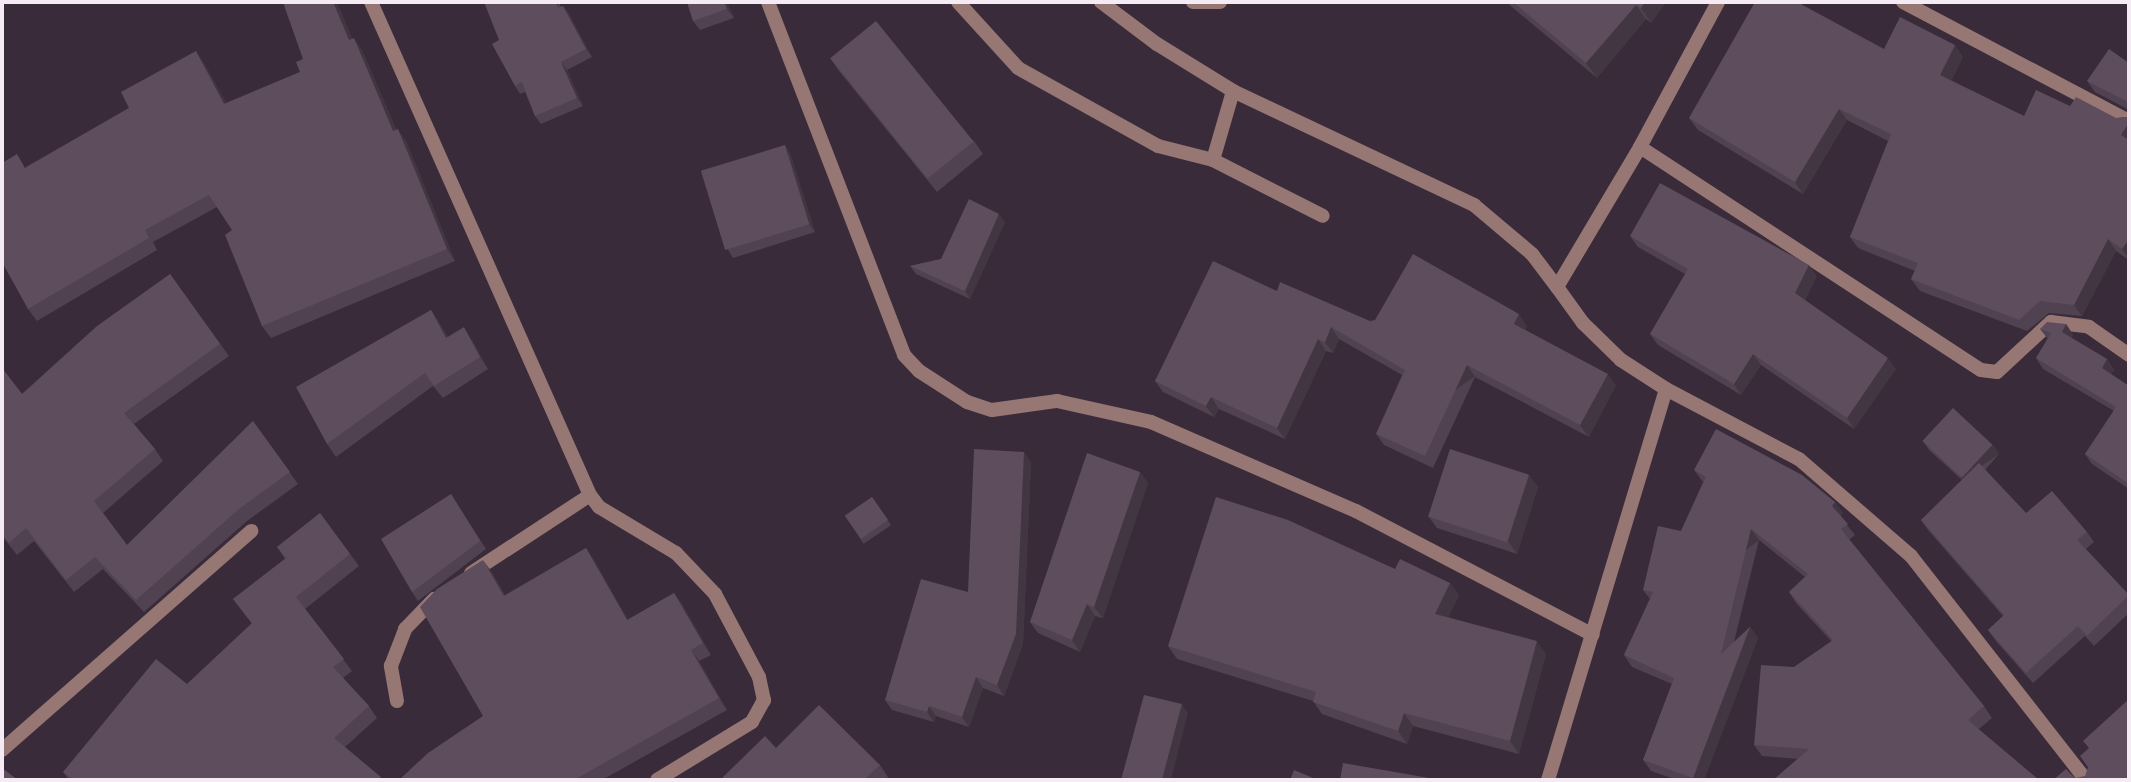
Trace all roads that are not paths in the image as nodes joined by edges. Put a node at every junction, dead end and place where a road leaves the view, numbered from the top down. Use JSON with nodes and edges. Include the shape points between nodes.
{"nodes":[{"id":1,"x":371,"y":2,"type":"edge"},
{"id":2,"x":768,"y":2,"type":"edge"},
{"id":3,"x":958,"y":2,"type":"edge"},
{"id":4,"x":1101,"y":2,"type":"edge"},
{"id":5,"x":1193,"y":2,"type":"edge"},
{"id":6,"x":1220,"y":2,"type":"edge"},
{"id":7,"x":1718,"y":2,"type":"edge"},
{"id":8,"x":1903,"y":2,"type":"edge"},
{"id":9,"x":1233,"y":91,"type":"junction"},
{"id":10,"x":2129,"y":121,"type":"edge"},
{"id":11,"x":1640,"y":147,"type":"junction"},
{"id":12,"x":1213,"y":160,"type":"junction"},
{"id":13,"x":1323,"y":216,"type":"dead end"},
{"id":14,"x":1557,"y":287,"type":"junction"},
{"id":15,"x":2129,"y":355,"type":"edge"},
{"id":16,"x":1667,"y":389,"type":"junction"},
{"id":17,"x":590,"y":495,"type":"junction"},
{"id":18,"x":251,"y":531,"type":"dead end"},
{"id":19,"x":1593,"y":635,"type":"junction"},
{"id":20,"x":397,"y":701,"type":"dead end"},
{"id":21,"x":2,"y":750,"type":"edge"},
{"id":22,"x":657,"y":780,"type":"edge"},
{"id":23,"x":1548,"y":780,"type":"edge"},
{"id":24,"x":2087,"y":780,"type":"edge"}],
"edges":[{"from":1,"to":17,"type":"street"},
{"from":2,"to":19,"type":"street","via":[[904,355],[919,371],[967,402],[992,410],[1057,401],[1151,422],[1356,511]]},
{"from":3,"to":12,"type":"street","via":[[1018,68],[1158,146]]},
{"from":4,"to":9,"type":"street","via":[[1157,44]]},
{"from":5,"to":6,"type":"street"},
{"from":7,"to":11,"type":"street"},
{"from":8,"to":10,"type":"street"},
{"from":9,"to":12,"type":"street"},
{"from":9,"to":14,"type":"street","via":[[1474,205],[1532,254]]},
{"from":11,"to":14,"type":"street"},
{"from":11,"to":15,"type":"street","via":[[1981,370],[1997,372],[2051,322],[2089,327]]},
{"from":12,"to":13,"type":"street"},
{"from":14,"to":16,"type":"street","via":[[1583,323],[1621,360]]},
{"from":16,"to":19,"type":"street"},
{"from":16,"to":24,"type":"street","via":[[1799,459],[1876,523],[1911,556]]},
{"from":17,"to":20,"type":"street","via":[[457,582],[405,629],[391,666]]},
{"from":17,"to":22,"type":"street","via":[[599,508],[676,553],[715,594],[759,677],[764,701],[752,722]]},
{"from":18,"to":21,"type":"street"},
{"from":19,"to":23,"type":"street"}]}
